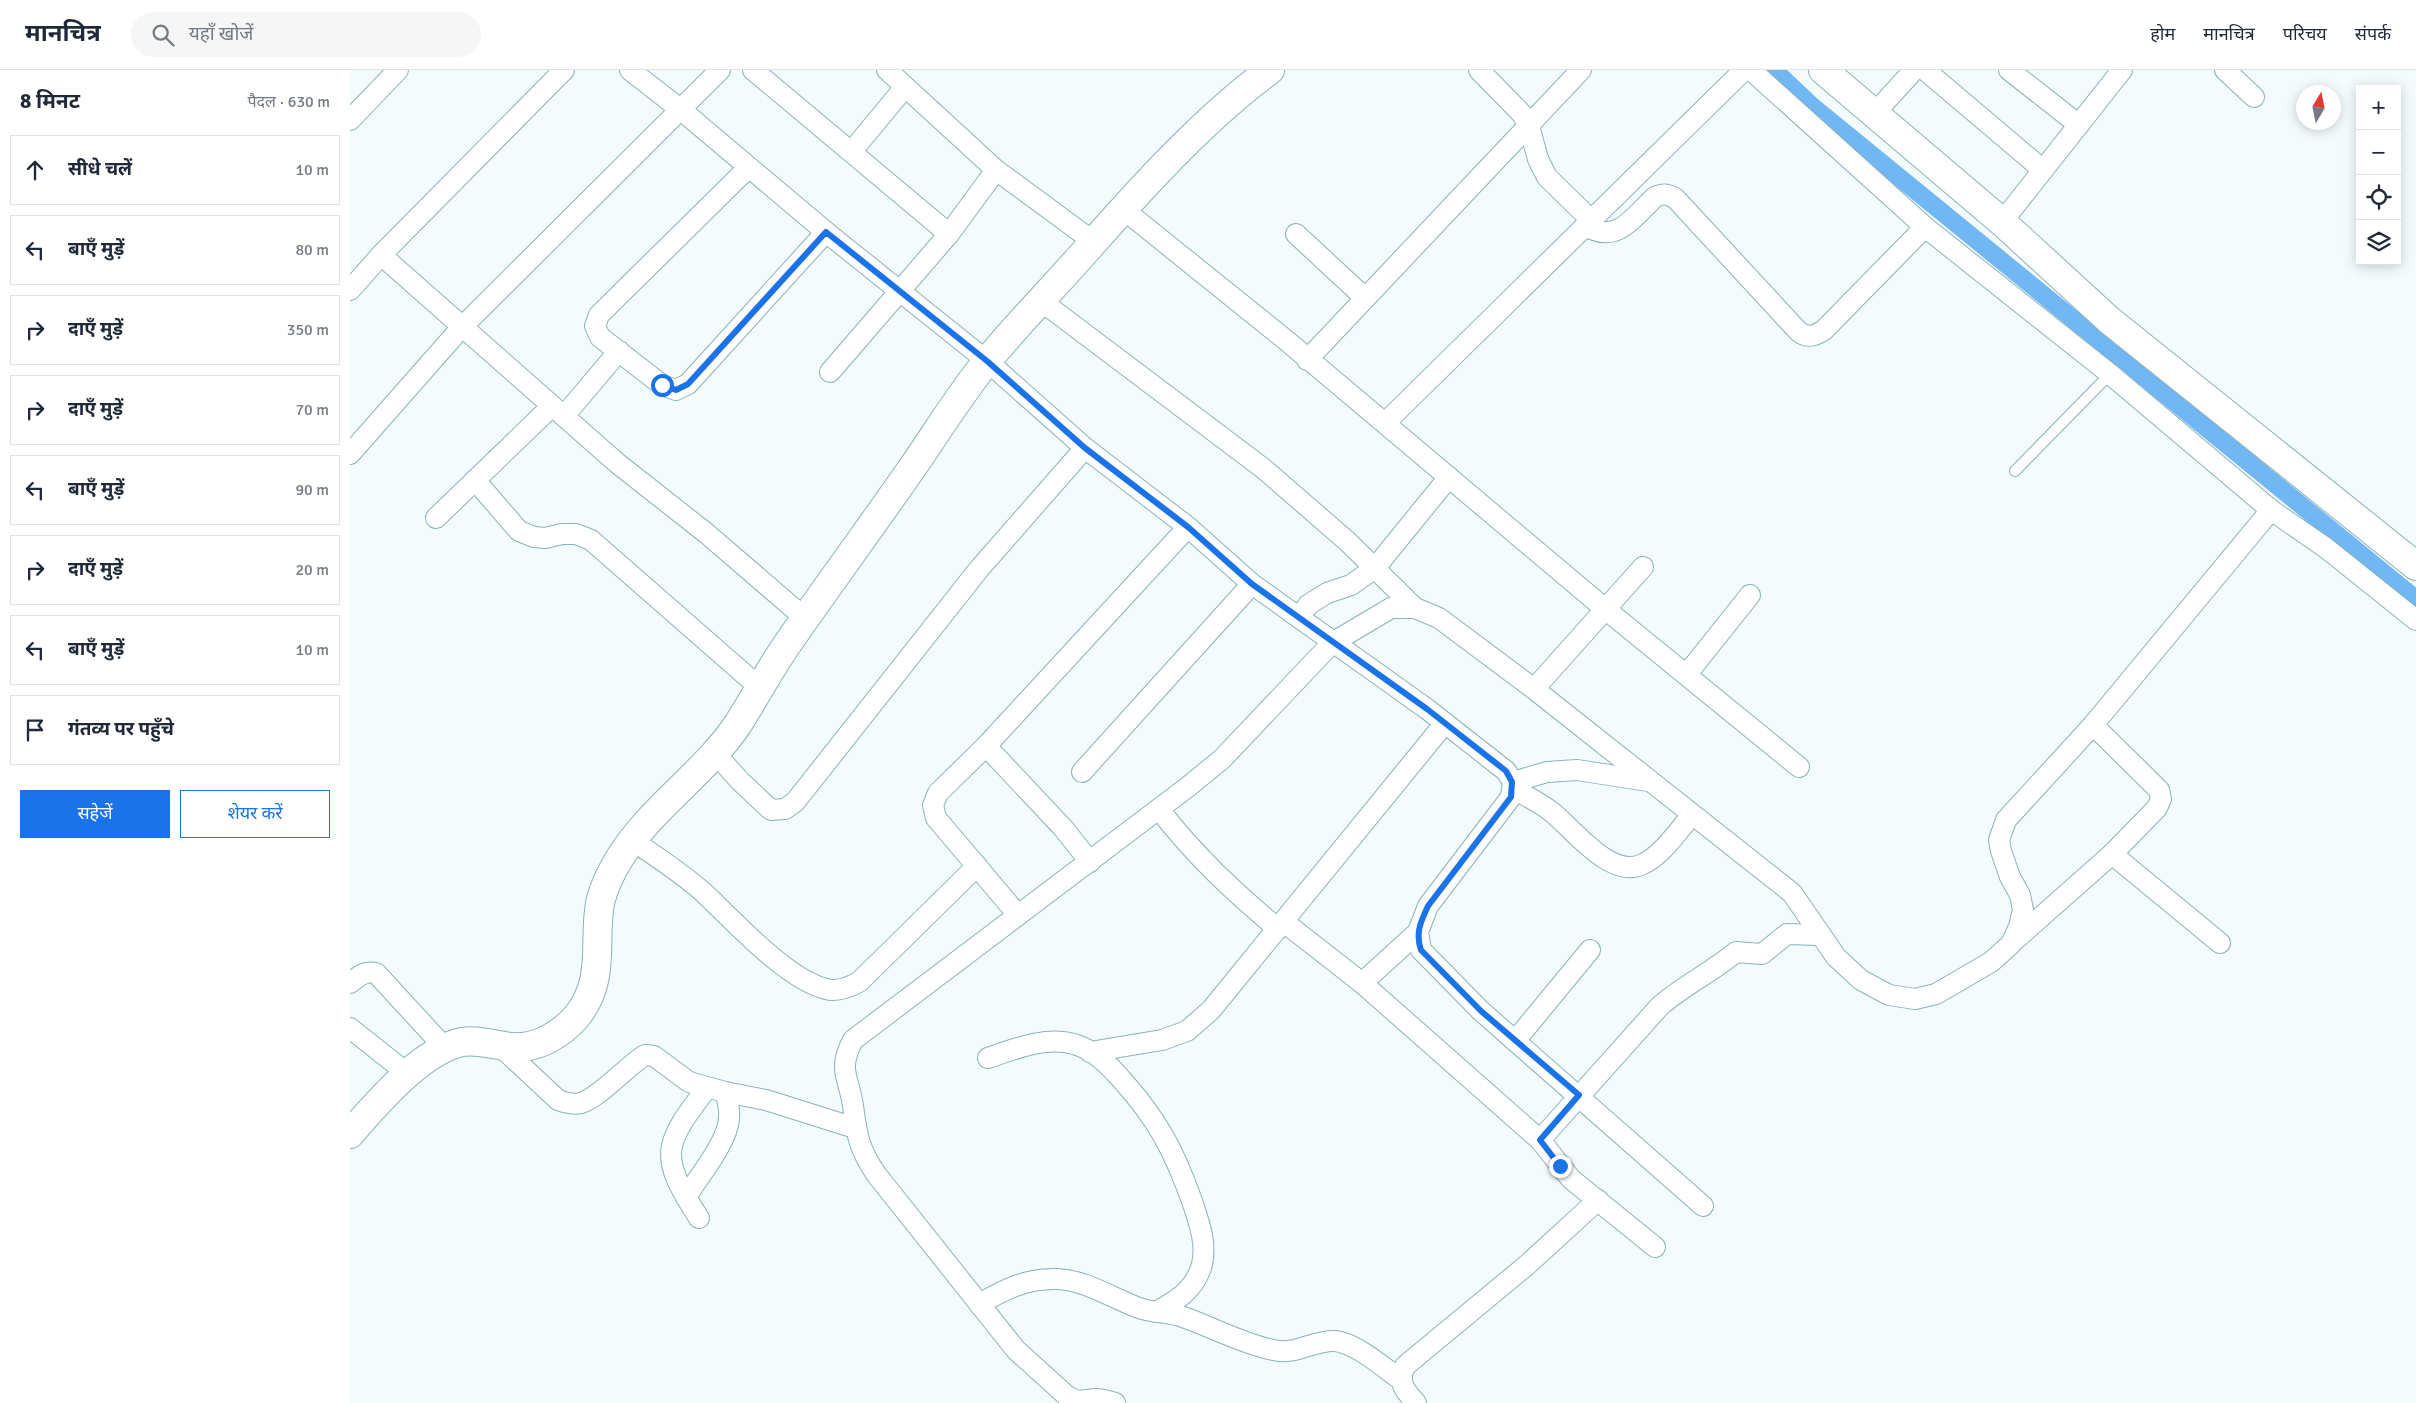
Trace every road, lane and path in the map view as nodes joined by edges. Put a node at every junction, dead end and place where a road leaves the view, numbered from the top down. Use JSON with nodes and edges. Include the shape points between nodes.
{"nodes":[{"id":1,"x":398,"y":70,"type":"edge"},
{"id":2,"x":564,"y":70,"type":"edge"},
{"id":3,"x":630,"y":70,"type":"edge"},
{"id":4,"x":720,"y":70,"type":"edge"},
{"id":5,"x":753,"y":70,"type":"edge"},
{"id":6,"x":1270,"y":70,"type":"edge"},
{"id":7,"x":1478,"y":70,"type":"edge"},
{"id":8,"x":1581,"y":70,"type":"edge"},
{"id":9,"x":1744,"y":70,"type":"edge"},
{"id":10,"x":1751,"y":70,"type":"edge"},
{"id":11,"x":1823,"y":70,"type":"edge"},
{"id":12,"x":1914,"y":70,"type":"edge"},
{"id":13,"x":1925,"y":70,"type":"edge"},
{"id":14,"x":2010,"y":70,"type":"edge"},
{"id":15,"x":2122,"y":70,"type":"edge"},
{"id":16,"x":2225,"y":70,"type":"edge"},
{"id":17,"x":888,"y":71,"type":"edge"},
{"id":18,"x":905,"y":87,"type":"junction"},
{"id":19,"x":2254,"y":97,"type":"dead end"},
{"id":20,"x":680,"y":109,"type":"junction"},
{"id":21,"x":1874,"y":114,"type":"junction"},
{"id":22,"x":350,"y":120,"type":"edge"},
{"id":23,"x":2079,"y":125,"type":"junction"},
{"id":24,"x":1529,"y":126,"type":"junction"},
{"id":25,"x":852,"y":151,"type":"junction"},
{"id":26,"x":748,"y":168,"type":"junction"},
{"id":27,"x":996,"y":170,"type":"junction"},
{"id":28,"x":2043,"y":170,"type":"junction"},
{"id":29,"x":1123,"y":209,"type":"junction"},
{"id":30,"x":2002,"y":222,"type":"junction"},
{"id":31,"x":1588,"y":223,"type":"junction"},
{"id":32,"x":1925,"y":227,"type":"junction"},
{"id":33,"x":826,"y":232,"type":"junction"},
{"id":34,"x":949,"y":234,"type":"junction"},
{"id":35,"x":1296,"y":234,"type":"dead end"},
{"id":36,"x":1094,"y":242,"type":"junction"},
{"id":37,"x":381,"y":255,"type":"junction"},
{"id":38,"x":350,"y":290,"type":"edge"},
{"id":39,"x":899,"y":291,"type":"junction"},
{"id":40,"x":1365,"y":298,"type":"junction"},
{"id":41,"x":1041,"y":301,"type":"junction"},
{"id":42,"x":461,"y":328,"type":"junction"},
{"id":43,"x":618,"y":351,"type":"junction"},
{"id":44,"x":1307,"y":360,"type":"junction"},
{"id":45,"x":987,"y":361,"type":"junction"},
{"id":46,"x":830,"y":372,"type":"dead end"},
{"id":47,"x":2110,"y":374,"type":"junction"},
{"id":48,"x":558,"y":411,"type":"junction"},
{"id":49,"x":1385,"y":423,"type":"junction"},
{"id":50,"x":1085,"y":448,"type":"junction"},
{"id":51,"x":350,"y":454,"type":"edge"},
{"id":52,"x":2015,"y":471,"type":"dead end"},
{"id":53,"x":1449,"y":478,"type":"junction"},
{"id":54,"x":476,"y":480,"type":"junction"},
{"id":55,"x":2272,"y":510,"type":"junction"},
{"id":56,"x":436,"y":518,"type":"dead end"},
{"id":57,"x":1188,"y":527,"type":"junction"},
{"id":58,"x":2416,"y":566,"type":"edge"},
{"id":59,"x":1643,"y":567,"type":"dead end"},
{"id":60,"x":1375,"y":568,"type":"junction"},
{"id":61,"x":1252,"y":584,"type":"junction"},
{"id":62,"x":1750,"y":595,"type":"dead end"},
{"id":63,"x":1415,"y":608,"type":"junction"},
{"id":64,"x":1604,"y":608,"type":"junction"},
{"id":65,"x":1298,"y":618,"type":"junction"},
{"id":66,"x":806,"y":619,"type":"junction"},
{"id":67,"x":2416,"y":620,"type":"edge"},
{"id":68,"x":1332,"y":643,"type":"junction"},
{"id":69,"x":1687,"y":674,"type":"junction"},
{"id":70,"x":759,"y":687,"type":"junction"},
{"id":71,"x":1534,"y":689,"type":"junction"},
{"id":72,"x":1445,"y":723,"type":"junction"},
{"id":73,"x":2094,"y":725,"type":"junction"},
{"id":74,"x":986,"y":746,"type":"junction"},
{"id":75,"x":714,"y":752,"type":"junction"},
{"id":76,"x":1799,"y":767,"type":"dead end"},
{"id":77,"x":1082,"y":772,"type":"dead end"},
{"id":78,"x":1648,"y":781,"type":"junction"},
{"id":79,"x":1513,"y":786,"type":"junction"},
{"id":80,"x":1159,"y":809,"type":"junction"},
{"id":81,"x":1692,"y":816,"type":"junction"},
{"id":82,"x":633,"y":840,"type":"junction"},
{"id":83,"x":2112,"y":854,"type":"junction"},
{"id":84,"x":1090,"y":862,"type":"junction"},
{"id":85,"x":977,"y":866,"type":"junction"},
{"id":86,"x":1018,"y":915,"type":"junction"},
{"id":87,"x":1281,"y":926,"type":"junction"},
{"id":88,"x":1418,"y":932,"type":"junction"},
{"id":89,"x":1818,"y":934,"type":"junction"},
{"id":90,"x":2220,"y":942,"type":"dead end"},
{"id":91,"x":2011,"y":944,"type":"junction"},
{"id":92,"x":1590,"y":950,"type":"dead end"},
{"id":93,"x":350,"y":983,"type":"edge"},
{"id":94,"x":1362,"y":983,"type":"junction"},
{"id":95,"x":350,"y":1028,"type":"edge"},
{"id":96,"x":1516,"y":1041,"type":"junction"},
{"id":97,"x":499,"y":1044,"type":"junction"},
{"id":98,"x":445,"y":1048,"type":"junction"},
{"id":99,"x":1090,"y":1052,"type":"junction"},
{"id":100,"x":988,"y":1058,"type":"dead end"},
{"id":101,"x":408,"y":1074,"type":"junction"},
{"id":102,"x":716,"y":1090,"type":"junction"},
{"id":103,"x":1579,"y":1095,"type":"junction"},
{"id":104,"x":855,"y":1128,"type":"junction"},
{"id":105,"x":350,"y":1134,"type":"edge"},
{"id":106,"x":1540,"y":1140,"type":"junction"},
{"id":107,"x":686,"y":1197,"type":"junction"},
{"id":108,"x":1598,"y":1200,"type":"junction"},
{"id":109,"x":1703,"y":1206,"type":"dead end"},
{"id":110,"x":699,"y":1218,"type":"dead end"},
{"id":111,"x":1655,"y":1247,"type":"dead end"},
{"id":112,"x":978,"y":1304,"type":"junction"},
{"id":113,"x":1156,"y":1312,"type":"junction"},
{"id":114,"x":1406,"y":1395,"type":"edge"},
{"id":115,"x":1115,"y":1403,"type":"edge"}],
"edges":[{"from":1,"to":22,"type":"street"},
{"from":2,"to":37,"type":"street"},
{"from":3,"to":20,"type":"street"},
{"from":4,"to":20,"type":"street"},
{"from":5,"to":25,"type":"street"},
{"from":6,"to":29,"type":"street","via":[[1205,126]]},
{"from":7,"to":24,"type":"street","via":[[1522,114]]},
{"from":8,"to":24,"type":"street"},
{"from":9,"to":31,"type":"street"},
{"from":10,"to":32,"type":"street"},
{"from":11,"to":21,"type":"street"},
{"from":12,"to":21,"type":"street"},
{"from":13,"to":28,"type":"street"},
{"from":14,"to":23,"type":"street"},
{"from":15,"to":23,"type":"street"},
{"from":16,"to":19,"type":"street"},
{"from":17,"to":18,"type":"street"},
{"from":18,"to":25,"type":"street"},
{"from":18,"to":27,"type":"street"},
{"from":20,"to":26,"type":"street"},
{"from":20,"to":42,"type":"street"},
{"from":21,"to":30,"type":"street"},
{"from":23,"to":28,"type":"street"},
{"from":24,"to":31,"type":"street","via":[[1547,177]]},
{"from":24,"to":40,"type":"street"},
{"from":25,"to":34,"type":"street"},
{"from":26,"to":33,"type":"street"},
{"from":26,"to":43,"type":"street","via":[[599,315],[595,326],[600,337]]},
{"from":27,"to":34,"type":"street"},
{"from":27,"to":36,"type":"street"},
{"from":28,"to":30,"type":"street"},
{"from":29,"to":36,"type":"street"},
{"from":29,"to":44,"type":"street"},
{"from":30,"to":58,"type":"street","via":[[2109,320]]},
{"from":31,"to":32,"type":"street","via":[[1600,233],[1609,234],[1620,229],[1655,197],[1668,194],[1798,331],[1808,337],[1824,330]]},
{"from":31,"to":49,"type":"street"},
{"from":32,"to":47,"type":"street"},
{"from":33,"to":39,"type":"street"},
{"from":33,"to":43,"type":"street","via":[[688,384],[676,390],[662,385]]},
{"from":34,"to":39,"type":"street"},
{"from":35,"to":40,"type":"street"},
{"from":36,"to":41,"type":"street"},
{"from":37,"to":38,"type":"street"},
{"from":37,"to":42,"type":"street"},
{"from":39,"to":45,"type":"street"},
{"from":39,"to":46,"type":"street"},
{"from":40,"to":44,"type":"street"},
{"from":41,"to":45,"type":"street"},
{"from":41,"to":60,"type":"street","via":[[1264,469]]},
{"from":42,"to":48,"type":"street"},
{"from":42,"to":51,"type":"street"},
{"from":43,"to":48,"type":"street"},
{"from":44,"to":49,"type":"street"},
{"from":45,"to":50,"type":"street"},
{"from":45,"to":66,"type":"street"},
{"from":47,"to":52,"type":"lane"},
{"from":47,"to":55,"type":"street"},
{"from":48,"to":54,"type":"street"},
{"from":48,"to":66,"type":"street"},
{"from":49,"to":53,"type":"street"},
{"from":50,"to":57,"type":"street"},
{"from":50,"to":75,"type":"street","via":[[979,569],[795,802],[785,809],[772,810]]},
{"from":53,"to":60,"type":"street"},
{"from":53,"to":64,"type":"street"},
{"from":54,"to":56,"type":"street"},
{"from":54,"to":70,"type":"street","via":[[519,531],[534,537],[569,534],[590,540]]},
{"from":55,"to":67,"type":"street","via":[[2326,548]]},
{"from":55,"to":73,"type":"street"},
{"from":57,"to":61,"type":"street"},
{"from":57,"to":74,"type":"street"},
{"from":59,"to":64,"type":"street","via":[[1616,600]]},
{"from":60,"to":63,"type":"street"},
{"from":60,"to":65,"type":"street","via":[[1351,585],[1308,605]]},
{"from":61,"to":65,"type":"street"},
{"from":61,"to":77,"type":"street"},
{"from":62,"to":69,"type":"street"},
{"from":63,"to":68,"type":"street","via":[[1391,608]]},
{"from":63,"to":71,"type":"street","via":[[1440,618]]},
{"from":64,"to":69,"type":"street"},
{"from":64,"to":71,"type":"street"},
{"from":65,"to":68,"type":"street"},
{"from":66,"to":70,"type":"street"},
{"from":68,"to":72,"type":"street"},
{"from":68,"to":80,"type":"street","via":[[1222,759]]},
{"from":69,"to":76,"type":"street"},
{"from":70,"to":75,"type":"street","via":[[736,726]]},
{"from":71,"to":78,"type":"street"},
{"from":72,"to":79,"type":"street","via":[[1506,771]]},
{"from":72,"to":87,"type":"street"},
{"from":73,"to":83,"type":"street","via":[[2159,790],[2161,799]]},
{"from":73,"to":91,"type":"street","via":[[2013,812],[2001,830],[2000,851],[2020,895],[2023,910],[2020,927]]},
{"from":74,"to":84,"type":"street","via":[[1064,829]]},
{"from":74,"to":85,"type":"street","via":[[938,793],[933,805],[936,818]]},
{"from":75,"to":82,"type":"street"},
{"from":78,"to":79,"type":"street","via":[[1577,770],[1547,772]]},
{"from":78,"to":81,"type":"street"},
{"from":79,"to":81,"type":"street","via":[[1551,812],[1606,861],[1620,866],[1644,864]]},
{"from":79,"to":88,"type":"street","via":[[1511,797],[1428,906]]},
{"from":80,"to":84,"type":"street"},
{"from":80,"to":87,"type":"street","via":[[1208,868]]},
{"from":81,"to":89,"type":"street","via":[[1792,893]]},
{"from":82,"to":85,"type":"street","via":[[703,892],[771,956],[803,978],[827,989],[844,989],[859,982]]},
{"from":82,"to":97,"type":"street","via":[[605,884],[600,905],[597,976],[576,1018],[540,1044],[527,1047]]},
{"from":83,"to":90,"type":"street"},
{"from":83,"to":91,"type":"street"},
{"from":84,"to":86,"type":"street"},
{"from":85,"to":86,"type":"street"},
{"from":86,"to":104,"type":"street","via":[[853,1040],[845,1055],[844,1074],[853,1105]]},
{"from":87,"to":94,"type":"street"},
{"from":87,"to":99,"type":"street","via":[[1211,1010],[1187,1031],[1162,1040]]},
{"from":88,"to":94,"type":"street"},
{"from":88,"to":96,"type":"street","via":[[1421,950],[1481,1011]]},
{"from":89,"to":91,"type":"street","via":[[1836,957],[1861,980],[1889,995],[1915,999],[1957,984],[1991,962]]},
{"from":89,"to":103,"type":"street","via":[[1787,934],[1762,954],[1736,952],[1716,969],[1679,989]]},
{"from":92,"to":96,"type":"street"},
{"from":93,"to":98,"type":"street","via":[[361,974],[376,973]]},
{"from":94,"to":106,"type":"street"},
{"from":95,"to":101,"type":"street"},
{"from":96,"to":103,"type":"street"},
{"from":97,"to":98,"type":"street","via":[[463,1042]]},
{"from":97,"to":102,"type":"street","via":[[558,1100],[570,1104],[591,1097],[645,1056],[654,1056],[689,1082]]},
{"from":98,"to":101,"type":"street"},
{"from":99,"to":100,"type":"street","via":[[1073,1044],[1056,1042],[1029,1045]]},
{"from":99,"to":113,"type":"street","via":[[1108,1065],[1146,1106],[1167,1138],[1201,1228],[1201,1268],[1192,1285],[1180,1300]]},
{"from":101,"to":105,"type":"street"},
{"from":102,"to":104,"type":"street","via":[[766,1100]]},
{"from":102,"to":107,"type":"street","via":[[730,1107],[729,1120],[724,1136]]},
{"from":102,"to":107,"type":"street","via":[[682,1120],[673,1142],[673,1172]]},
{"from":103,"to":106,"type":"street"},
{"from":103,"to":109,"type":"street"},
{"from":104,"to":112,"type":"street","via":[[863,1155],[876,1174]]},
{"from":106,"to":108,"type":"street","via":[[1571,1179]]},
{"from":107,"to":110,"type":"street"},
{"from":108,"to":111,"type":"street"},
{"from":108,"to":114,"type":"street","via":[[1527,1266],[1405,1366]]},
{"from":112,"to":113,"type":"street","via":[[1026,1281],[1059,1279],[1085,1285]]},
{"from":112,"to":115,"type":"street","via":[[1016,1350],[1068,1397],[1076,1402],[1094,1399]]},
{"from":113,"to":114,"type":"street","via":[[1183,1317],[1225,1335],[1281,1352],[1292,1352],[1323,1342],[1346,1344]]}]}
